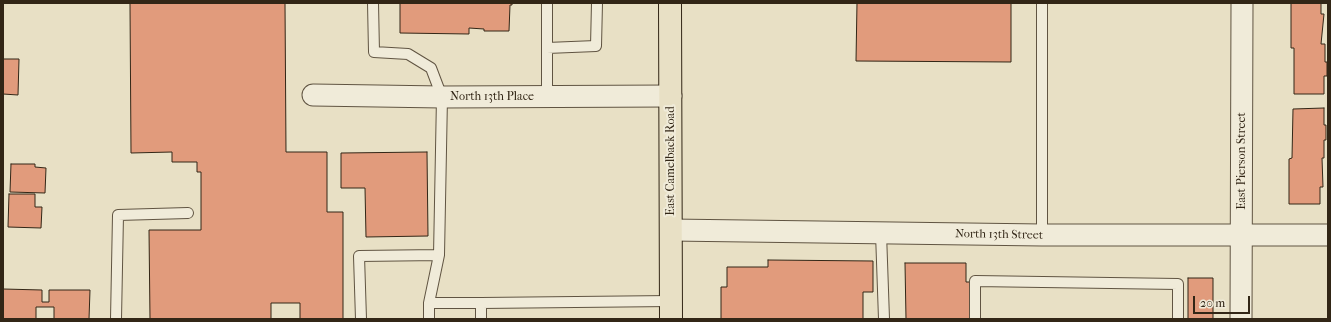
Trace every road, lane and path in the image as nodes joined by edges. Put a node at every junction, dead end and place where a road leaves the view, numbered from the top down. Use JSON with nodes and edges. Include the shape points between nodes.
{"nodes":[{"id":1,"x":373,"y":3,"type":"edge"},
{"id":2,"x":546,"y":3,"type":"edge"},
{"id":3,"x":597,"y":3,"type":"edge"},
{"id":4,"x":670,"y":3,"type":"edge"},
{"id":5,"x":1042,"y":3,"type":"edge"},
{"id":6,"x":1242,"y":3,"type":"edge"},
{"id":7,"x":547,"y":48,"type":"junction"},
{"id":8,"x":313,"y":95,"type":"dead end"},
{"id":9,"x":547,"y":96,"type":"junction"},
{"id":10,"x":671,"y":96,"type":"junction"},
{"id":11,"x":442,"y":97,"type":"junction"},
{"id":12,"x":188,"y":213,"type":"dead end"},
{"id":13,"x":671,"y":230,"type":"junction"},
{"id":14,"x":881,"y":233,"type":"junction"},
{"id":15,"x":1042,"y":235,"type":"junction"},
{"id":16,"x":1241,"y":235,"type":"junction"},
{"id":17,"x":1328,"y":235,"type":"edge"},
{"id":18,"x":439,"y":255,"type":"junction"},
{"id":19,"x":429,"y":302,"type":"junction"},
{"id":20,"x":481,"y":303,"type":"junction"},
{"id":21,"x":671,"y":310,"type":"edge"},
{"id":22,"x":116,"y":319,"type":"edge"},
{"id":23,"x":361,"y":319,"type":"edge"},
{"id":24,"x":429,"y":319,"type":"edge"},
{"id":25,"x":481,"y":319,"type":"edge"},
{"id":26,"x":884,"y":319,"type":"edge"},
{"id":27,"x":975,"y":319,"type":"edge"},
{"id":28,"x":1178,"y":319,"type":"edge"},
{"id":29,"x":1241,"y":319,"type":"edge"}],
"edges":[{"from":1,"to":11,"type":"lane","via":[[374,52],[408,54],[432,68]]},
{"from":2,"to":7,"type":"lane"},
{"from":3,"to":7,"type":"lane","via":[[596,46]]},
{"from":4,"to":10,"type":"main road","name":"East Camelback Road"},
{"from":5,"to":15,"type":"lane"},
{"from":6,"to":16,"type":"street","name":"East Pierson Street"},
{"from":7,"to":9,"type":"lane"},
{"from":8,"to":11,"type":"street","name":"North 13th Place"},
{"from":9,"to":10,"type":"street","name":"North 13th Place"},
{"from":9,"to":11,"type":"street","name":"North 13th Place"},
{"from":10,"to":13,"type":"main road","name":"East Camelback Road"},
{"from":11,"to":18,"type":"lane"},
{"from":12,"to":22,"type":"lane","via":[[118,215]]},
{"from":13,"to":14,"type":"street","name":"North 13th Street"},
{"from":13,"to":21,"type":"main road","name":"East Camelback Road"},
{"from":14,"to":15,"type":"street","name":"North 13th Street"},
{"from":14,"to":26,"type":"lane"},
{"from":15,"to":16,"type":"street","name":"North 13th Street"},
{"from":16,"to":17,"type":"street","name":"North 13th Street"},
{"from":16,"to":29,"type":"street","name":"East Pierson Street"},
{"from":18,"to":19,"type":"lane"},
{"from":18,"to":23,"type":"lane","via":[[359,256]]},
{"from":19,"to":20,"type":"lane"},
{"from":19,"to":24,"type":"lane"},
{"from":20,"to":21,"type":"lane"},
{"from":20,"to":25,"type":"lane"},
{"from":27,"to":28,"type":"lane","via":[[975,281],[1178,284]]}]}
